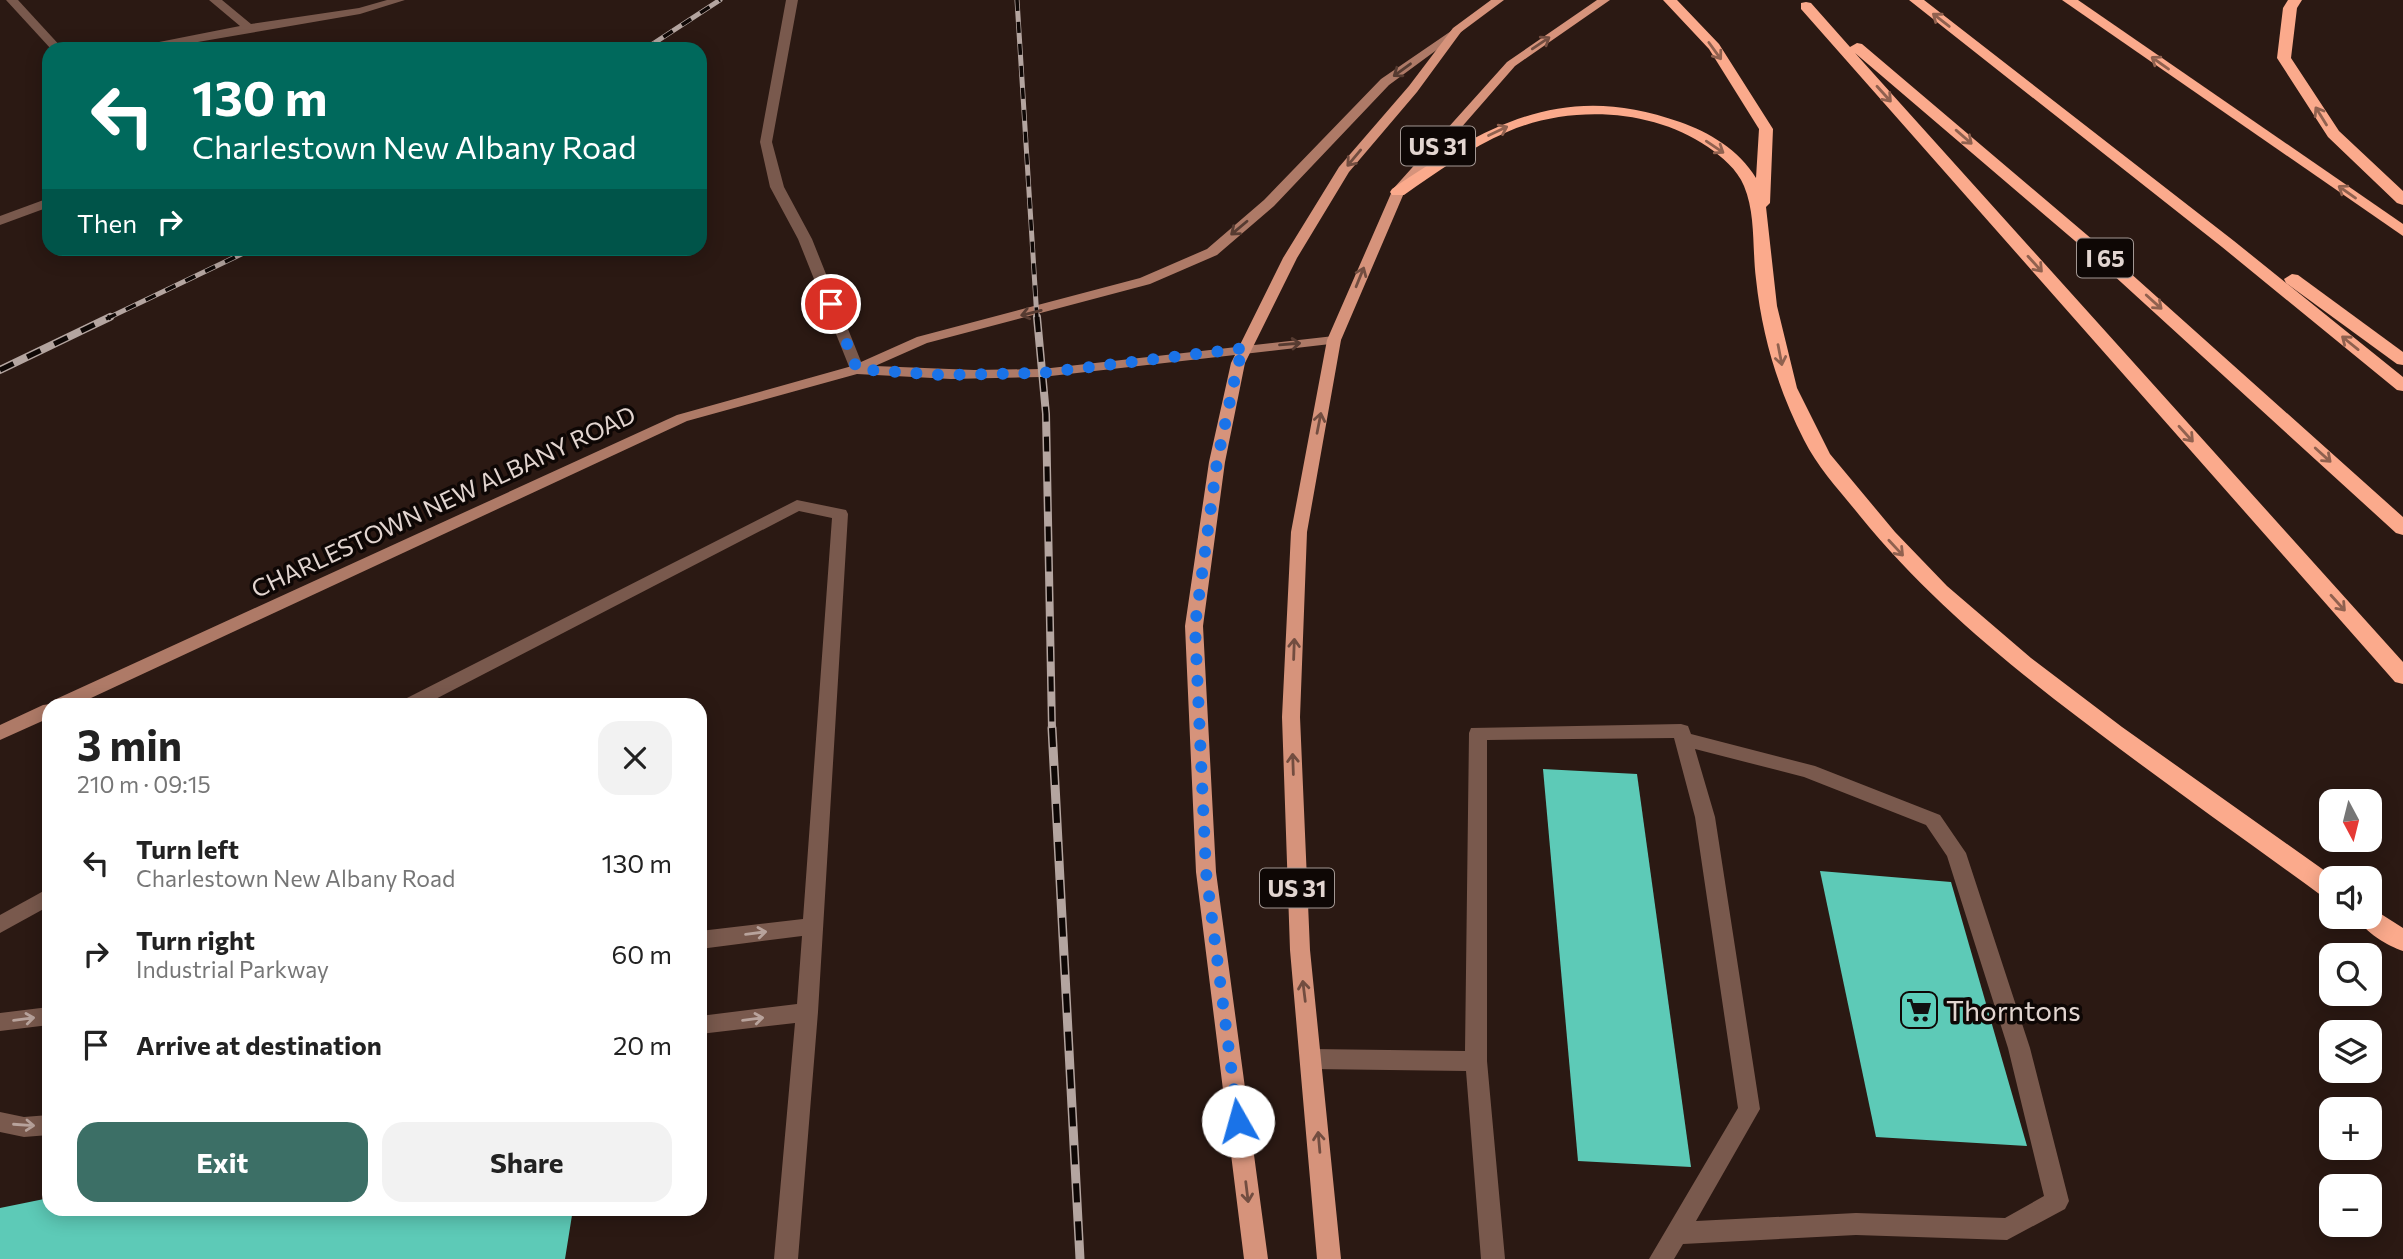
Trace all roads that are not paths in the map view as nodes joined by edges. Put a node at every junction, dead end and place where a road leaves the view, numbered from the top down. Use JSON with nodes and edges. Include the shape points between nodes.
{"nodes":[{"id":1,"x":12,"y":0,"type":"edge"},
{"id":2,"x":215,"y":0,"type":"edge"},
{"id":3,"x":399,"y":0,"type":"edge"},
{"id":4,"x":792,"y":0,"type":"edge"},
{"id":5,"x":1498,"y":0,"type":"edge"},
{"id":6,"x":1604,"y":0,"type":"edge"},
{"id":7,"x":1670,"y":0,"type":"edge"},
{"id":8,"x":1916,"y":0,"type":"edge"},
{"id":9,"x":2069,"y":0,"type":"edge"},
{"id":10,"x":2295,"y":0,"type":"edge"},
{"id":11,"x":1802,"y":3,"type":"edge"},
{"id":12,"x":249,"y":28,"type":"junction"},
{"id":13,"x":1457,"y":30,"type":"junction"},
{"id":14,"x":51,"y":42,"type":"edge"},
{"id":15,"x":175,"y":42,"type":"edge"},
{"id":16,"x":1974,"y":46,"type":"junction"},
{"id":17,"x":1398,"y":192,"type":"junction"},
{"id":18,"x":2403,"y":200,"type":"edge"},
{"id":19,"x":42,"y":205,"type":"edge"},
{"id":20,"x":0,"y":221,"type":"edge"},
{"id":21,"x":1761,"y":223,"type":"junction"},
{"id":22,"x":2403,"y":231,"type":"edge"},
{"id":23,"x":1334,"y":340,"type":"junction"},
{"id":24,"x":1246,"y":348,"type":"junction"},
{"id":25,"x":2403,"y":360,"type":"edge"},
{"id":26,"x":857,"y":369,"type":"junction"},
{"id":27,"x":2403,"y":386,"type":"edge"},
{"id":28,"x":2403,"y":528,"type":"edge"},
{"id":29,"x":2403,"y":676,"type":"edge"},
{"id":30,"x":75,"y":698,"type":"edge"},
{"id":31,"x":423,"y":698,"type":"edge"},
{"id":32,"x":42,"y":713,"type":"edge"},
{"id":33,"x":0,"y":733,"type":"edge"},
{"id":34,"x":1684,"y":739,"type":"junction"},
{"id":35,"x":2319,"y":881,"type":"edge"},
{"id":36,"x":42,"y":900,"type":"edge"},
{"id":37,"x":0,"y":925,"type":"edge"},
{"id":38,"x":812,"y":926,"type":"junction"},
{"id":39,"x":2382,"y":926,"type":"edge"},
{"id":40,"x":707,"y":939,"type":"edge"},
{"id":41,"x":2403,"y":941,"type":"edge"},
{"id":42,"x":807,"y":1012,"type":"junction"},
{"id":43,"x":42,"y":1017,"type":"edge"},
{"id":44,"x":0,"y":1022,"type":"edge"},
{"id":45,"x":707,"y":1024,"type":"edge"},
{"id":46,"x":1312,"y":1059,"type":"junction"},
{"id":47,"x":1476,"y":1061,"type":"junction"},
{"id":48,"x":0,"y":1122,"type":"edge"},
{"id":49,"x":42,"y":1126,"type":"edge"},
{"id":50,"x":1676,"y":1233,"type":"junction"},
{"id":51,"x":786,"y":1259,"type":"edge"},
{"id":52,"x":1256,"y":1259,"type":"edge"},
{"id":53,"x":1329,"y":1259,"type":"edge"},
{"id":54,"x":1493,"y":1259,"type":"edge"},
{"id":55,"x":1661,"y":1259,"type":"edge"}],
"edges":[{"from":1,"to":14,"type":"street"},
{"from":2,"to":12,"type":"street"},
{"from":3,"to":12,"type":"street"},
{"from":4,"to":26,"type":"street","via":[[766,142],[777,187],[805,239]]},
{"from":5,"to":13,"type":"main road","number":"US 31"},
{"from":17,"to":6,"type":"main road","number":"US 31","one_way":true,"via":[[1511,64]]},
{"from":7,"to":21,"type":"highway","one_way":true,"via":[[1714,47],[1766,129]]},
{"from":16,"to":8,"type":"highway","one_way":true},
{"from":22,"to":9,"type":"highway","one_way":true},
{"from":18,"to":10,"type":"highway","one_way":true,"via":[[2333,134],[2284,58]]},
{"from":11,"to":28,"type":"highway","number":"I 65","one_way":true,"via":[[2094,249]]},
{"from":11,"to":29,"type":"highway","one_way":true},
{"from":12,"to":15,"type":"street"},
{"from":13,"to":24,"type":"main road","number":"US 31","one_way":true,"via":[[1344,170],[1290,258]]},
{"from":13,"to":26,"type":"main road","name":"CHARLESTOWN NEW ALBANY ROAD","one_way":true,"via":[[1385,82],[1269,203],[1212,252],[1145,281],[922,340]]},
{"from":16,"to":25,"type":"highway"},
{"from":27,"to":16,"type":"highway","one_way":true},
{"from":17,"to":21,"type":"highway","one_way":true,"via":[[1474,142],[1515,123],[1552,114],[1615,111],[1669,123],[1734,160],[1754,184]]},
{"from":23,"to":17,"type":"main road","number":"US 31","one_way":true},
{"from":19,"to":20,"type":"street"},
{"from":21,"to":35,"type":"highway","one_way":true,"via":[[1763,270],[1783,372],[1820,452],[1893,545],[1992,641]]},
{"from":24,"to":23,"type":"main road","name":"CHARLESTOWN NEW ALBANY ROAD","one_way":true},
{"from":46,"to":23,"type":"main road","number":"US 31","one_way":true,"via":[[1300,950],[1291,717],[1299,532]]},
{"from":24,"to":26,"type":"main road","name":"CHARLESTOWN NEW ALBANY ROAD","via":[[1041,373],[941,375]]},
{"from":24,"to":52,"type":"main road","number":"US 31","one_way":true,"via":[[1238,363],[1217,462],[1195,626],[1206,872]]},
{"from":26,"to":30,"type":"main road","name":"CHARLESTOWN NEW ALBANY ROAD","via":[[682,418]]},
{"from":31,"to":38,"type":"street","via":[[797,505],[840,514]]},
{"from":32,"to":33,"type":"main road"},
{"from":34,"to":47,"type":"street","via":[[1681,731],[1479,733]]},
{"from":34,"to":50,"type":"street","via":[[1705,817],[1749,1109]]},
{"from":34,"to":50,"type":"street","via":[[1808,771],[1933,820],[1956,853],[2019,1048],[2057,1201],[2007,1229],[1856,1224]]},
{"from":36,"to":37,"type":"street"},
{"from":40,"to":38,"type":"street","one_way":true},
{"from":38,"to":42,"type":"street"},
{"from":39,"to":41,"type":"highway"},
{"from":45,"to":42,"type":"street","one_way":true},
{"from":42,"to":51,"type":"street"},
{"from":44,"to":43,"type":"street","one_way":true},
{"from":46,"to":47,"type":"street"},
{"from":53,"to":46,"type":"main road","number":"US 31","one_way":true},
{"from":47,"to":54,"type":"street"},
{"from":48,"to":49,"type":"street","one_way":true},
{"from":50,"to":55,"type":"street"}]}
